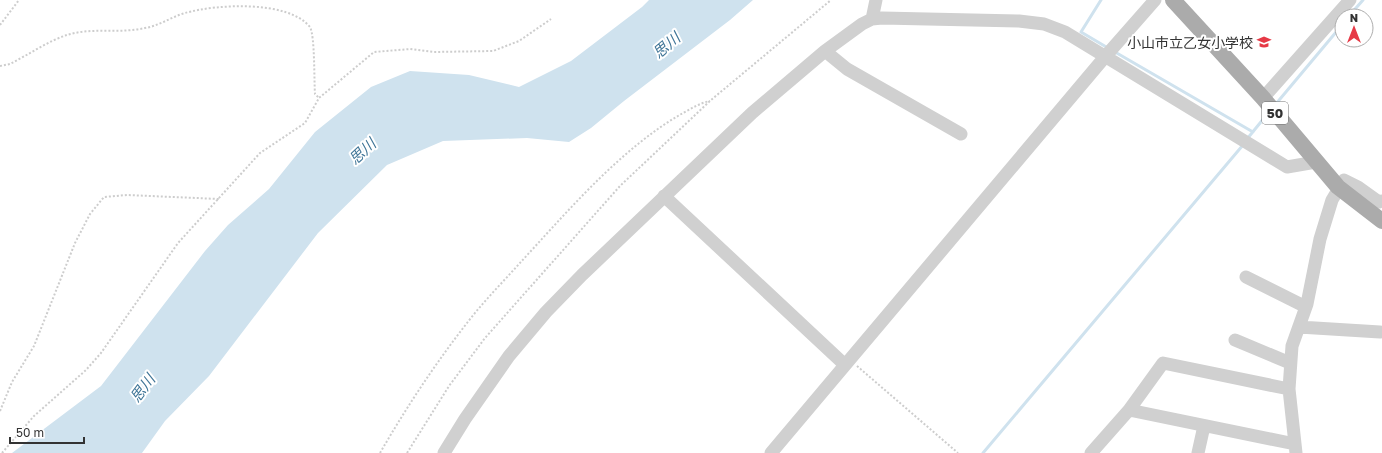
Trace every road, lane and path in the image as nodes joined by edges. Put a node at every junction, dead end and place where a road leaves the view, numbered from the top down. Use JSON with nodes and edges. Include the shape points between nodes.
{"nodes":[{"id":1,"x":19,"y":0,"type":"edge"},
{"id":2,"x":831,"y":0,"type":"edge"},
{"id":3,"x":876,"y":0,"type":"edge"},
{"id":4,"x":1155,"y":0,"type":"edge"},
{"id":5,"x":1173,"y":0,"type":"edge"},
{"id":6,"x":1350,"y":0,"type":"edge"},
{"id":7,"x":551,"y":19,"type":"dead end"},
{"id":8,"x":872,"y":19,"type":"junction"},
{"id":9,"x":0,"y":25,"type":"edge"},
{"id":10,"x":825,"y":51,"type":"junction"},
{"id":11,"x":1104,"y":58,"type":"junction"},
{"id":12,"x":0,"y":66,"type":"edge"},
{"id":13,"x":319,"y":98,"type":"junction"},
{"id":14,"x":1263,"y":98,"type":"junction"},
{"id":15,"x":711,"y":100,"type":"junction"},
{"id":16,"x":961,"y":134,"type":"dead end"},
{"id":17,"x":1316,"y":162,"type":"junction"},
{"id":18,"x":1338,"y":187,"type":"junction"},
{"id":19,"x":664,"y":196,"type":"junction"},
{"id":20,"x":219,"y":199,"type":"junction"},
{"id":21,"x":1382,"y":201,"type":"edge"},
{"id":22,"x":1382,"y":221,"type":"edge"},
{"id":23,"x":1246,"y":277,"type":"dead end"},
{"id":24,"x":1306,"y":307,"type":"junction"},
{"id":25,"x":1299,"y":327,"type":"junction"},
{"id":26,"x":1380,"y":332,"type":"dead end"},
{"id":27,"x":1234,"y":340,"type":"dead end"},
{"id":28,"x":847,"y":362,"type":"junction"},
{"id":29,"x":1290,"y":363,"type":"junction"},
{"id":30,"x":1288,"y":389,"type":"junction"},
{"id":31,"x":1129,"y":410,"type":"junction"},
{"id":32,"x":0,"y":411,"type":"edge"},
{"id":33,"x":1204,"y":426,"type":"junction"},
{"id":34,"x":1295,"y":449,"type":"edge"},
{"id":35,"x":2,"y":453,"type":"edge"},
{"id":36,"x":380,"y":453,"type":"edge"},
{"id":37,"x":407,"y":453,"type":"edge"},
{"id":38,"x":444,"y":453,"type":"edge"},
{"id":39,"x":771,"y":453,"type":"edge"},
{"id":40,"x":958,"y":453,"type":"edge"},
{"id":41,"x":1091,"y":453,"type":"edge"},
{"id":42,"x":1198,"y":453,"type":"edge"}],
"edges":[{"from":1,"to":9,"type":"path"},
{"from":2,"to":15,"type":"path"},
{"from":3,"to":8,"type":"street"},
{"from":4,"to":11,"type":"street"},
{"from":5,"to":14,"type":"main road","number":"50"},
{"from":6,"to":14,"type":"street"},
{"from":7,"to":13,"type":"path","via":[[519,40],[493,51],[434,52],[410,49],[374,52]]},
{"from":8,"to":10,"type":"street"},
{"from":8,"to":11,"type":"street","via":[[1019,21],[1044,24],[1065,32]]},
{"from":10,"to":16,"type":"street","via":[[847,69]]},
{"from":10,"to":19,"type":"street","via":[[752,113]]},
{"from":11,"to":17,"type":"street","via":[[1287,167]]},
{"from":11,"to":28,"type":"street"},
{"from":12,"to":13,"type":"path","via":[[10,64],[67,35],[146,28],[213,6],[257,4],[287,9],[299,16],[310,28],[315,94]]},
{"from":13,"to":20,"type":"path","via":[[305,123],[260,154]]},
{"from":14,"to":17,"type":"main road","number":"50"},
{"from":15,"to":36,"type":"path","via":[[702,102],[667,122],[638,143],[552,228],[467,322],[408,404]]},
{"from":15,"to":37,"type":"path","via":[[620,186],[485,338],[449,386]]},
{"from":17,"to":18,"type":"main road","number":"50"},
{"from":18,"to":21,"type":"street","via":[[1344,180],[1379,202]]},
{"from":18,"to":22,"type":"main road","number":"50"},
{"from":18,"to":24,"type":"street","via":[[1320,239]]},
{"from":19,"to":28,"type":"street"},
{"from":19,"to":38,"type":"street","via":[[546,312],[509,356]]},
{"from":20,"to":32,"type":"path","via":[[127,195],[104,197],[90,214],[75,243],[34,346],[12,382]]},
{"from":20,"to":35,"type":"path","via":[[178,243],[101,353],[86,370],[34,416]]},
{"from":23,"to":24,"type":"street"},
{"from":24,"to":25,"type":"street"},
{"from":25,"to":26,"type":"street"},
{"from":25,"to":29,"type":"street","via":[[1292,346]]},
{"from":27,"to":29,"type":"street"},
{"from":28,"to":39,"type":"street"},
{"from":28,"to":40,"type":"path"},
{"from":29,"to":30,"type":"street"},
{"from":30,"to":31,"type":"street","via":[[1163,363]]},
{"from":30,"to":34,"type":"street"},
{"from":31,"to":33,"type":"street"},
{"from":31,"to":41,"type":"street"},
{"from":33,"to":34,"type":"street"},
{"from":33,"to":42,"type":"street"}]}
